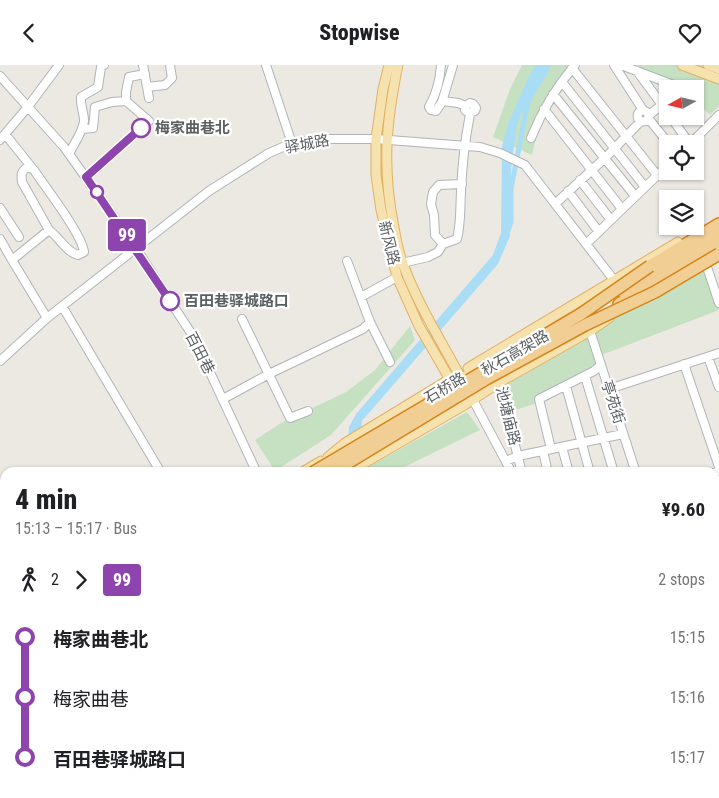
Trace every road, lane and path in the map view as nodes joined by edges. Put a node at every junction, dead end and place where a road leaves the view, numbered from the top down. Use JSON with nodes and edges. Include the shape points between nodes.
{"nodes":[{"id":1,"x":59,"y":65,"type":"edge"},
{"id":2,"x":104,"y":65,"type":"edge"},
{"id":3,"x":143,"y":65,"type":"edge"},
{"id":4,"x":170,"y":65,"type":"edge"},
{"id":5,"x":266,"y":65,"type":"edge"},
{"id":6,"x":389,"y":65,"type":"edge"},
{"id":7,"x":398,"y":65,"type":"edge"},
{"id":8,"x":440,"y":65,"type":"edge"},
{"id":9,"x":453,"y":65,"type":"edge"},
{"id":10,"x":614,"y":65,"type":"edge"},
{"id":11,"x":620,"y":65,"type":"edge"},
{"id":12,"x":682,"y":65,"type":"edge"},
{"id":13,"x":708,"y":65,"type":"edge"},
{"id":14,"x":574,"y":67,"type":"edge"},
{"id":15,"x":719,"y":69,"type":"edge"},
{"id":16,"x":637,"y":71,"type":"junction"},
{"id":17,"x":145,"y":74,"type":"junction"},
{"id":18,"x":0,"y":76,"type":"edge"},
{"id":19,"x":719,"y":79,"type":"edge"},
{"id":20,"x":662,"y":80,"type":"edge"},
{"id":21,"x":562,"y":82,"type":"junction"},
{"id":22,"x":147,"y":87,"type":"junction"},
{"id":23,"x":554,"y":94,"type":"junction"},
{"id":24,"x":659,"y":96,"type":"edge"},
{"id":25,"x":149,"y":98,"type":"dead end"},
{"id":26,"x":126,"y":101,"type":"junction"},
{"id":27,"x":443,"y":101,"type":"junction"},
{"id":28,"x":659,"y":107,"type":"edge"},
{"id":29,"x":27,"y":108,"type":"junction"},
{"id":30,"x":544,"y":109,"type":"junction"},
{"id":31,"x":719,"y":115,"type":"edge"},
{"id":32,"x":645,"y":116,"type":"junction"},
{"id":33,"x":148,"y":121,"type":"dead end"},
{"id":34,"x":82,"y":129,"type":"junction"},
{"id":35,"x":661,"y":135,"type":"edge"},
{"id":36,"x":699,"y":135,"type":"edge"},
{"id":37,"x":627,"y":136,"type":"junction"},
{"id":38,"x":3,"y":137,"type":"edge"},
{"id":39,"x":531,"y":138,"type":"dead end"},
{"id":40,"x":381,"y":140,"type":"junction"},
{"id":41,"x":292,"y":144,"type":"junction"},
{"id":42,"x":464,"y":146,"type":"junction"},
{"id":43,"x":615,"y":148,"type":"junction"},
{"id":44,"x":69,"y":154,"type":"junction"},
{"id":45,"x":605,"y":158,"type":"junction"},
{"id":46,"x":34,"y":170,"type":"junction"},
{"id":47,"x":591,"y":170,"type":"junction"},
{"id":48,"x":657,"y":175,"type":"joint"},
{"id":49,"x":580,"y":180,"type":"junction"},
{"id":50,"x":462,"y":184,"type":"junction"},
{"id":51,"x":646,"y":187,"type":"junction"},
{"id":52,"x":568,"y":191,"type":"junction"},
{"id":53,"x":635,"y":197,"type":"junction"},
{"id":54,"x":555,"y":204,"type":"junction"},
{"id":55,"x":0,"y":208,"type":"edge"},
{"id":56,"x":622,"y":209,"type":"junction"},
{"id":57,"x":719,"y":217,"type":"edge"},
{"id":58,"x":611,"y":220,"type":"junction"},
{"id":59,"x":719,"y":224,"type":"edge"},
{"id":60,"x":49,"y":230,"type":"junction"},
{"id":61,"x":719,"y":230,"type":"edge"},
{"id":62,"x":599,"y":231,"type":"junction"},
{"id":63,"x":719,"y":235,"type":"edge"},
{"id":64,"x":19,"y":237,"type":"dead end"},
{"id":65,"x":0,"y":239,"type":"edge"},
{"id":66,"x":443,"y":244,"type":"junction"},
{"id":67,"x":586,"y":244,"type":"junction"},
{"id":68,"x":719,"y":245,"type":"edge"},
{"id":69,"x":136,"y":248,"type":"junction"},
{"id":70,"x":719,"y":250,"type":"edge"},
{"id":71,"x":719,"y":254,"type":"edge"},
{"id":72,"x":704,"y":258,"type":"junction"},
{"id":73,"x":12,"y":260,"type":"junction"},
{"id":74,"x":347,"y":261,"type":"dead end"},
{"id":75,"x":402,"y":263,"type":"junction"},
{"id":76,"x":397,"y":277,"type":"junction"},
{"id":77,"x":614,"y":282,"type":"junction"},
{"id":78,"x":622,"y":288,"type":"junction"},
{"id":79,"x":361,"y":297,"type":"junction"},
{"id":80,"x":719,"y":303,"type":"edge"},
{"id":81,"x":62,"y":306,"type":"junction"},
{"id":82,"x":46,"y":318,"type":"junction"},
{"id":83,"x":242,"y":319,"type":"dead end"},
{"id":84,"x":370,"y":322,"type":"junction"},
{"id":85,"x":586,"y":323,"type":"junction"},
{"id":86,"x":719,"y":353,"type":"edge"},
{"id":87,"x":708,"y":357,"type":"junction"},
{"id":88,"x":0,"y":361,"type":"edge"},
{"id":89,"x":390,"y":362,"type":"dead end"},
{"id":90,"x":489,"y":362,"type":"junction"},
{"id":91,"x":601,"y":365,"type":"junction"},
{"id":92,"x":684,"y":365,"type":"junction"},
{"id":93,"x":268,"y":374,"type":"junction"},
{"id":94,"x":460,"y":376,"type":"junction"},
{"id":95,"x":585,"y":376,"type":"junction"},
{"id":96,"x":451,"y":382,"type":"junction"},
{"id":97,"x":500,"y":382,"type":"junction"},
{"id":98,"x":566,"y":386,"type":"junction"},
{"id":99,"x":719,"y":387,"type":"edge"},
{"id":100,"x":609,"y":389,"type":"junction"},
{"id":101,"x":223,"y":399,"type":"junction"},
{"id":102,"x":469,"y":402,"type":"junction"},
{"id":103,"x":308,"y":411,"type":"dead end"},
{"id":104,"x":623,"y":434,"type":"junction"},
{"id":105,"x":604,"y":438,"type":"junction"},
{"id":106,"x":582,"y":443,"type":"junction"},
{"id":107,"x":562,"y":447,"type":"junction"},
{"id":108,"x":547,"y":450,"type":"junction"},
{"id":109,"x":518,"y":456,"type":"junction"},
{"id":110,"x":506,"y":461,"type":"junction"},
{"id":111,"x":158,"y":467,"type":"edge"},
{"id":112,"x":254,"y":467,"type":"edge"},
{"id":113,"x":311,"y":467,"type":"edge"},
{"id":114,"x":323,"y":467,"type":"edge"},
{"id":115,"x":341,"y":467,"type":"edge"},
{"id":116,"x":357,"y":467,"type":"edge"},
{"id":117,"x":509,"y":467,"type":"edge"},
{"id":118,"x":521,"y":467,"type":"edge"},
{"id":119,"x":548,"y":467,"type":"edge"},
{"id":120,"x":567,"y":467,"type":"edge"},
{"id":121,"x":588,"y":467,"type":"edge"},
{"id":122,"x":612,"y":467,"type":"edge"},
{"id":123,"x":634,"y":467,"type":"edge"},
{"id":124,"x":719,"y":467,"type":"edge"}],
"edges":[{"from":1,"to":29,"type":"street"},
{"from":2,"to":34,"type":"street","via":[[98,87],[81,97]]},
{"from":3,"to":17,"type":"street"},
{"from":4,"to":22,"type":"street","via":[[172,78],[165,85]]},
{"from":5,"to":41,"type":"street"},
{"from":6,"to":40,"type":"main road","name":"新风路","via":[[383,89]]},
{"from":7,"to":40,"type":"main road","name":"新风路"},
{"from":8,"to":27,"type":"street","via":[[440,81],[429,107],[431,111],[436,111]]},
{"from":9,"to":27,"type":"street"},
{"from":10,"to":32,"type":"street"},
{"from":11,"to":16,"type":"street"},
{"from":12,"to":19,"type":"main road"},
{"from":13,"to":15,"type":"main road"},
{"from":14,"to":21,"type":"street"},
{"from":14,"to":37,"type":"street"},
{"from":16,"to":20,"type":"street"},
{"from":16,"to":24,"type":"street"},
{"from":17,"to":22,"type":"street"},
{"from":17,"to":26,"type":"street","via":[[129,77]]},
{"from":18,"to":29,"type":"street","name":"百田巷"},
{"from":21,"to":23,"type":"street"},
{"from":21,"to":43,"type":"street"},
{"from":22,"to":25,"type":"street"},
{"from":23,"to":30,"type":"street"},
{"from":23,"to":45,"type":"street"},
{"from":26,"to":33,"type":"street"},
{"from":26,"to":34,"type":"street","via":[[95,107],[93,128]]},
{"from":27,"to":42,"type":"street","via":[[466,106],[470,114]]},
{"from":28,"to":32,"type":"street"},
{"from":29,"to":38,"type":"street"},
{"from":29,"to":44,"type":"street","name":"百田巷"},
{"from":30,"to":39,"type":"street"},
{"from":30,"to":47,"type":"street"},
{"from":31,"to":36,"type":"street"},
{"from":32,"to":35,"type":"street"},
{"from":32,"to":37,"type":"street"},
{"from":34,"to":44,"type":"street"},
{"from":37,"to":43,"type":"street"},
{"from":37,"to":48,"type":"street"},
{"from":38,"to":46,"type":"street"},
{"from":40,"to":41,"type":"street","name":"驿城路","via":[[320,139]]},
{"from":40,"to":42,"type":"street","name":"驿城路"},
{"from":40,"to":75,"type":"main road","name":"新风路","via":[[390,208]]},
{"from":40,"to":76,"type":"main road","name":"新风路","via":[[376,175]]},
{"from":41,"to":69,"type":"street","name":"驿城路","via":[[269,153],[209,191]]},
{"from":42,"to":50,"type":"street"},
{"from":42,"to":54,"type":"street","name":"驿城路","via":[[500,153],[525,165]]},
{"from":43,"to":45,"type":"street"},
{"from":43,"to":51,"type":"street"},
{"from":44,"to":69,"type":"street","name":"百田巷"},
{"from":45,"to":47,"type":"street"},
{"from":45,"to":53,"type":"street"},
{"from":46,"to":60,"type":"street","via":[[28,167],[23,170],[22,182]]},
{"from":46,"to":60,"type":"street","via":[[72,227],[84,252],[73,253]]},
{"from":47,"to":49,"type":"street"},
{"from":47,"to":56,"type":"street"},
{"from":48,"to":51,"type":"street"},
{"from":49,"to":52,"type":"street"},
{"from":49,"to":58,"type":"street"},
{"from":50,"to":66,"type":"street","via":[[457,239]]},
{"from":50,"to":66,"type":"street","via":[[439,185],[433,192],[431,204],[435,235]]},
{"from":51,"to":53,"type":"street"},
{"from":52,"to":54,"type":"street"},
{"from":52,"to":62,"type":"street"},
{"from":53,"to":56,"type":"street"},
{"from":54,"to":67,"type":"street","name":"驿城路"},
{"from":55,"to":64,"type":"street"},
{"from":56,"to":58,"type":"street"},
{"from":57,"to":77,"type":"main road"},
{"from":58,"to":62,"type":"street"},
{"from":59,"to":85,"type":"highway","bridge":true,"via":[[643,270]]},
{"from":60,"to":73,"type":"street"},
{"from":61,"to":78,"type":"main road","name":"石桥路"},
{"from":62,"to":67,"type":"street"},
{"from":63,"to":85,"type":"highway","name":"秋石高架路","bridge":true},
{"from":65,"to":73,"type":"street"},
{"from":66,"to":75,"type":"street","via":[[438,252],[428,257]]},
{"from":67,"to":77,"type":"street","name":"驿城路"},
{"from":68,"to":85,"type":"highway","name":"秋石高架路","bridge":true},
{"from":69,"to":81,"type":"street","name":"驿城路"},
{"from":69,"to":101,"type":"street","name":"百田巷","via":[[193,336]]},
{"from":70,"to":72,"type":"main road","name":"石桥路"},
{"from":71,"to":85,"type":"highway","bridge":true,"via":[[655,292]]},
{"from":72,"to":80,"type":"street"},
{"from":72,"to":85,"type":"main road","name":"石桥路"},
{"from":73,"to":82,"type":"street"},
{"from":74,"to":79,"type":"street"},
{"from":75,"to":94,"type":"main road","name":"新风路"},
{"from":76,"to":79,"type":"street"},
{"from":76,"to":96,"type":"main road","name":"新风路","via":[[422,332]]},
{"from":77,"to":78,"type":"street","name":"驿城路"},
{"from":77,"to":94,"type":"main road"},
{"from":78,"to":90,"type":"main road","name":"石桥路"},
{"from":79,"to":84,"type":"street"},
{"from":81,"to":82,"type":"street","name":"驿城路"},
{"from":81,"to":111,"type":"street"},
{"from":82,"to":88,"type":"street","name":"驿城路"},
{"from":83,"to":93,"type":"street"},
{"from":84,"to":89,"type":"street"},
{"from":84,"to":93,"type":"street","via":[[363,329]]},
{"from":85,"to":91,"type":"street","name":"亭苑街"},
{"from":85,"to":97,"type":"main road","name":"石桥路"},
{"from":85,"to":114,"type":"highway","name":"秋石高架路","bridge":true},
{"from":85,"to":115,"type":"highway","name":"秋石高架路","bridge":true},
{"from":86,"to":87,"type":"street"},
{"from":87,"to":92,"type":"street"},
{"from":87,"to":99,"type":"street"},
{"from":90,"to":94,"type":"main road","name":"石桥路"},
{"from":90,"to":97,"type":"street","name":"池塘庙路"},
{"from":91,"to":95,"type":"street"},
{"from":91,"to":100,"type":"street","name":"亭苑街"},
{"from":92,"to":100,"type":"street"},
{"from":92,"to":124,"type":"street"},
{"from":93,"to":101,"type":"street"},
{"from":93,"to":103,"type":"street","via":[[290,419]]},
{"from":94,"to":96,"type":"main road","name":"石桥路"},
{"from":94,"to":102,"type":"main road","name":"新风路"},
{"from":95,"to":98,"type":"street"},
{"from":95,"to":105,"type":"street"},
{"from":96,"to":102,"type":"main road","name":"新风路"},
{"from":96,"to":113,"type":"main road","name":"石桥路"},
{"from":97,"to":102,"type":"main road","name":"石桥路"},
{"from":97,"to":109,"type":"street","name":"池塘庙路"},
{"from":98,"to":106,"type":"street"},
{"from":98,"to":108,"type":"street","via":[[539,399]]},
{"from":100,"to":104,"type":"street","name":"亭苑街"},
{"from":101,"to":112,"type":"street","name":"百田巷"},
{"from":102,"to":110,"type":"street"},
{"from":102,"to":116,"type":"main road","name":"石桥路"},
{"from":104,"to":105,"type":"street"},
{"from":104,"to":123,"type":"street","name":"亭苑街"},
{"from":105,"to":106,"type":"street"},
{"from":105,"to":122,"type":"street"},
{"from":106,"to":107,"type":"street"},
{"from":106,"to":121,"type":"street"},
{"from":107,"to":108,"type":"street"},
{"from":107,"to":120,"type":"street"},
{"from":108,"to":109,"type":"street"},
{"from":108,"to":119,"type":"street"},
{"from":109,"to":110,"type":"street"},
{"from":109,"to":118,"type":"street","name":"池塘庙路"},
{"from":110,"to":117,"type":"street"}]}
